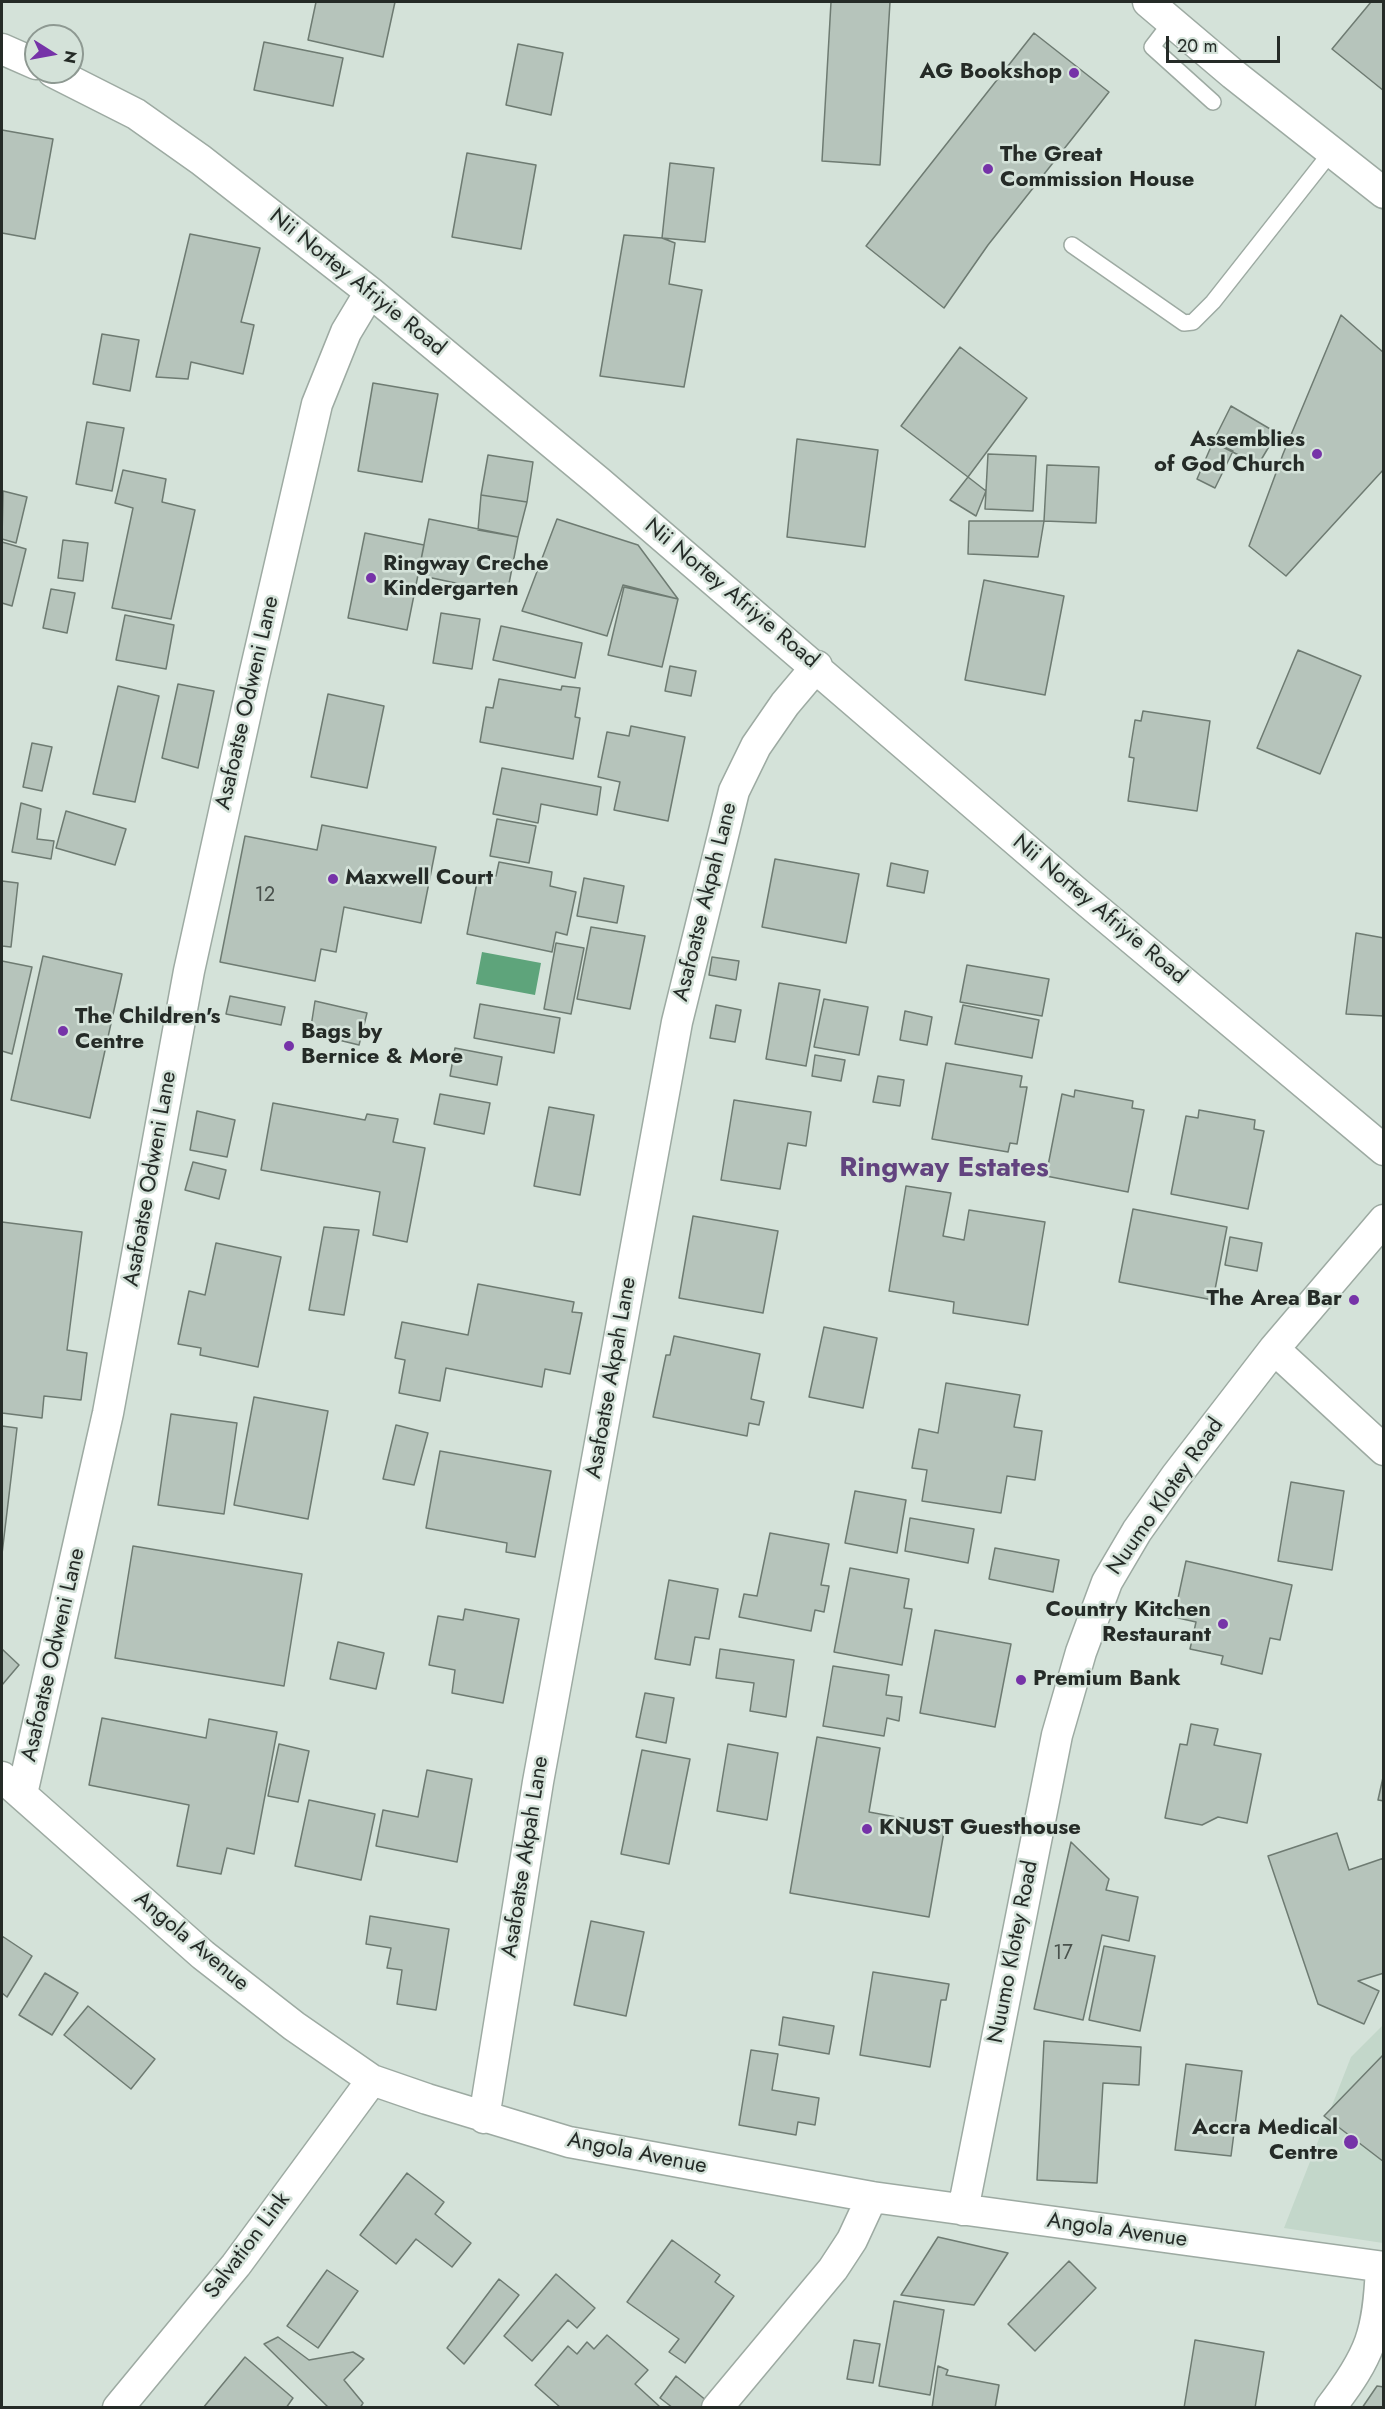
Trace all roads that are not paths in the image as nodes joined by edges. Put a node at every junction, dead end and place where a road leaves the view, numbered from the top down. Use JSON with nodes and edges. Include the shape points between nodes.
{"nodes":[{"id":1,"x":1148,"y":2,"type":"edge"},
{"id":2,"x":1172,"y":21,"type":"junction"},
{"id":3,"x":2,"y":49,"type":"edge"},
{"id":4,"x":24,"y":59,"type":"edge"},
{"id":5,"x":77,"y":84,"type":"edge"},
{"id":6,"x":1213,"y":102,"type":"dead end"},
{"id":7,"x":1332,"y":151,"type":"junction"},
{"id":8,"x":1383,"y":193,"type":"edge"},
{"id":9,"x":1072,"y":245,"type":"dead end"},
{"id":10,"x":370,"y":292,"type":"junction"},
{"id":11,"x":817,"y":666,"type":"junction"},
{"id":12,"x":1383,"y":1150,"type":"edge"},
{"id":13,"x":1383,"y":1220,"type":"edge"},
{"id":14,"x":1274,"y":1349,"type":"junction"},
{"id":15,"x":1383,"y":1450,"type":"edge"},
{"id":16,"x":12,"y":1786,"type":"edge"},
{"id":17,"x":372,"y":2080,"type":"junction"},
{"id":18,"x":484,"y":2118,"type":"junction"},
{"id":19,"x":872,"y":2197,"type":"junction"},
{"id":20,"x":963,"y":2210,"type":"junction"},
{"id":21,"x":1382,"y":2267,"type":"edge"},
{"id":22,"x":118,"y":2408,"type":"edge"},
{"id":23,"x":717,"y":2408,"type":"edge"},
{"id":24,"x":1330,"y":2408,"type":"edge"}],
"edges":[{"from":1,"to":2,"type":"street"},
{"from":2,"to":6,"type":"lane","via":[[1152,47]]},
{"from":2,"to":7,"type":"street"},
{"from":3,"to":4,"type":"street"},
{"from":5,"to":10,"type":"street","name":"Nii Nortey Afriyie Road","via":[[136,114],[201,160]]},
{"from":7,"to":8,"type":"street"},
{"from":7,"to":9,"type":"lane","via":[[1193,322],[1184,323]]},
{"from":10,"to":11,"type":"street","name":"Nii Nortey Afriyie Road"},
{"from":10,"to":16,"type":"street","name":"Asafoatse Odweni Lane","via":[[346,332],[317,404],[189,971],[108,1413]]},
{"from":11,"to":12,"type":"street","name":"Nii Nortey Afriyie Road","via":[[1067,884]]},
{"from":11,"to":18,"type":"street","name":"Asafoatse Akpah Lane","via":[[756,746],[734,791],[677,1022],[538,1782]]},
{"from":13,"to":14,"type":"street","name":"Nuumo Klotey Road"},
{"from":14,"to":15,"type":"street"},
{"from":14,"to":20,"type":"street","name":"Nuumo Klotey Road","via":[[1137,1531],[1107,1582],[1081,1652],[1057,1735]]},
{"from":16,"to":17,"type":"street","name":"Angola Avenue","via":[[202,1955]]},
{"from":17,"to":18,"type":"street","name":"Angola Avenue"},
{"from":17,"to":22,"type":"street","name":"Salvation Link","via":[[236,2265]]},
{"from":18,"to":19,"type":"street","name":"Angola Avenue","via":[[569,2142]]},
{"from":19,"to":20,"type":"street","name":"Angola Avenue"},
{"from":19,"to":23,"type":"street","via":[[833,2269]]},
{"from":20,"to":21,"type":"street","name":"Angola Avenue"},
{"from":21,"to":24,"type":"street","via":[[1379,2309],[1370,2345],[1356,2374]]}]}
